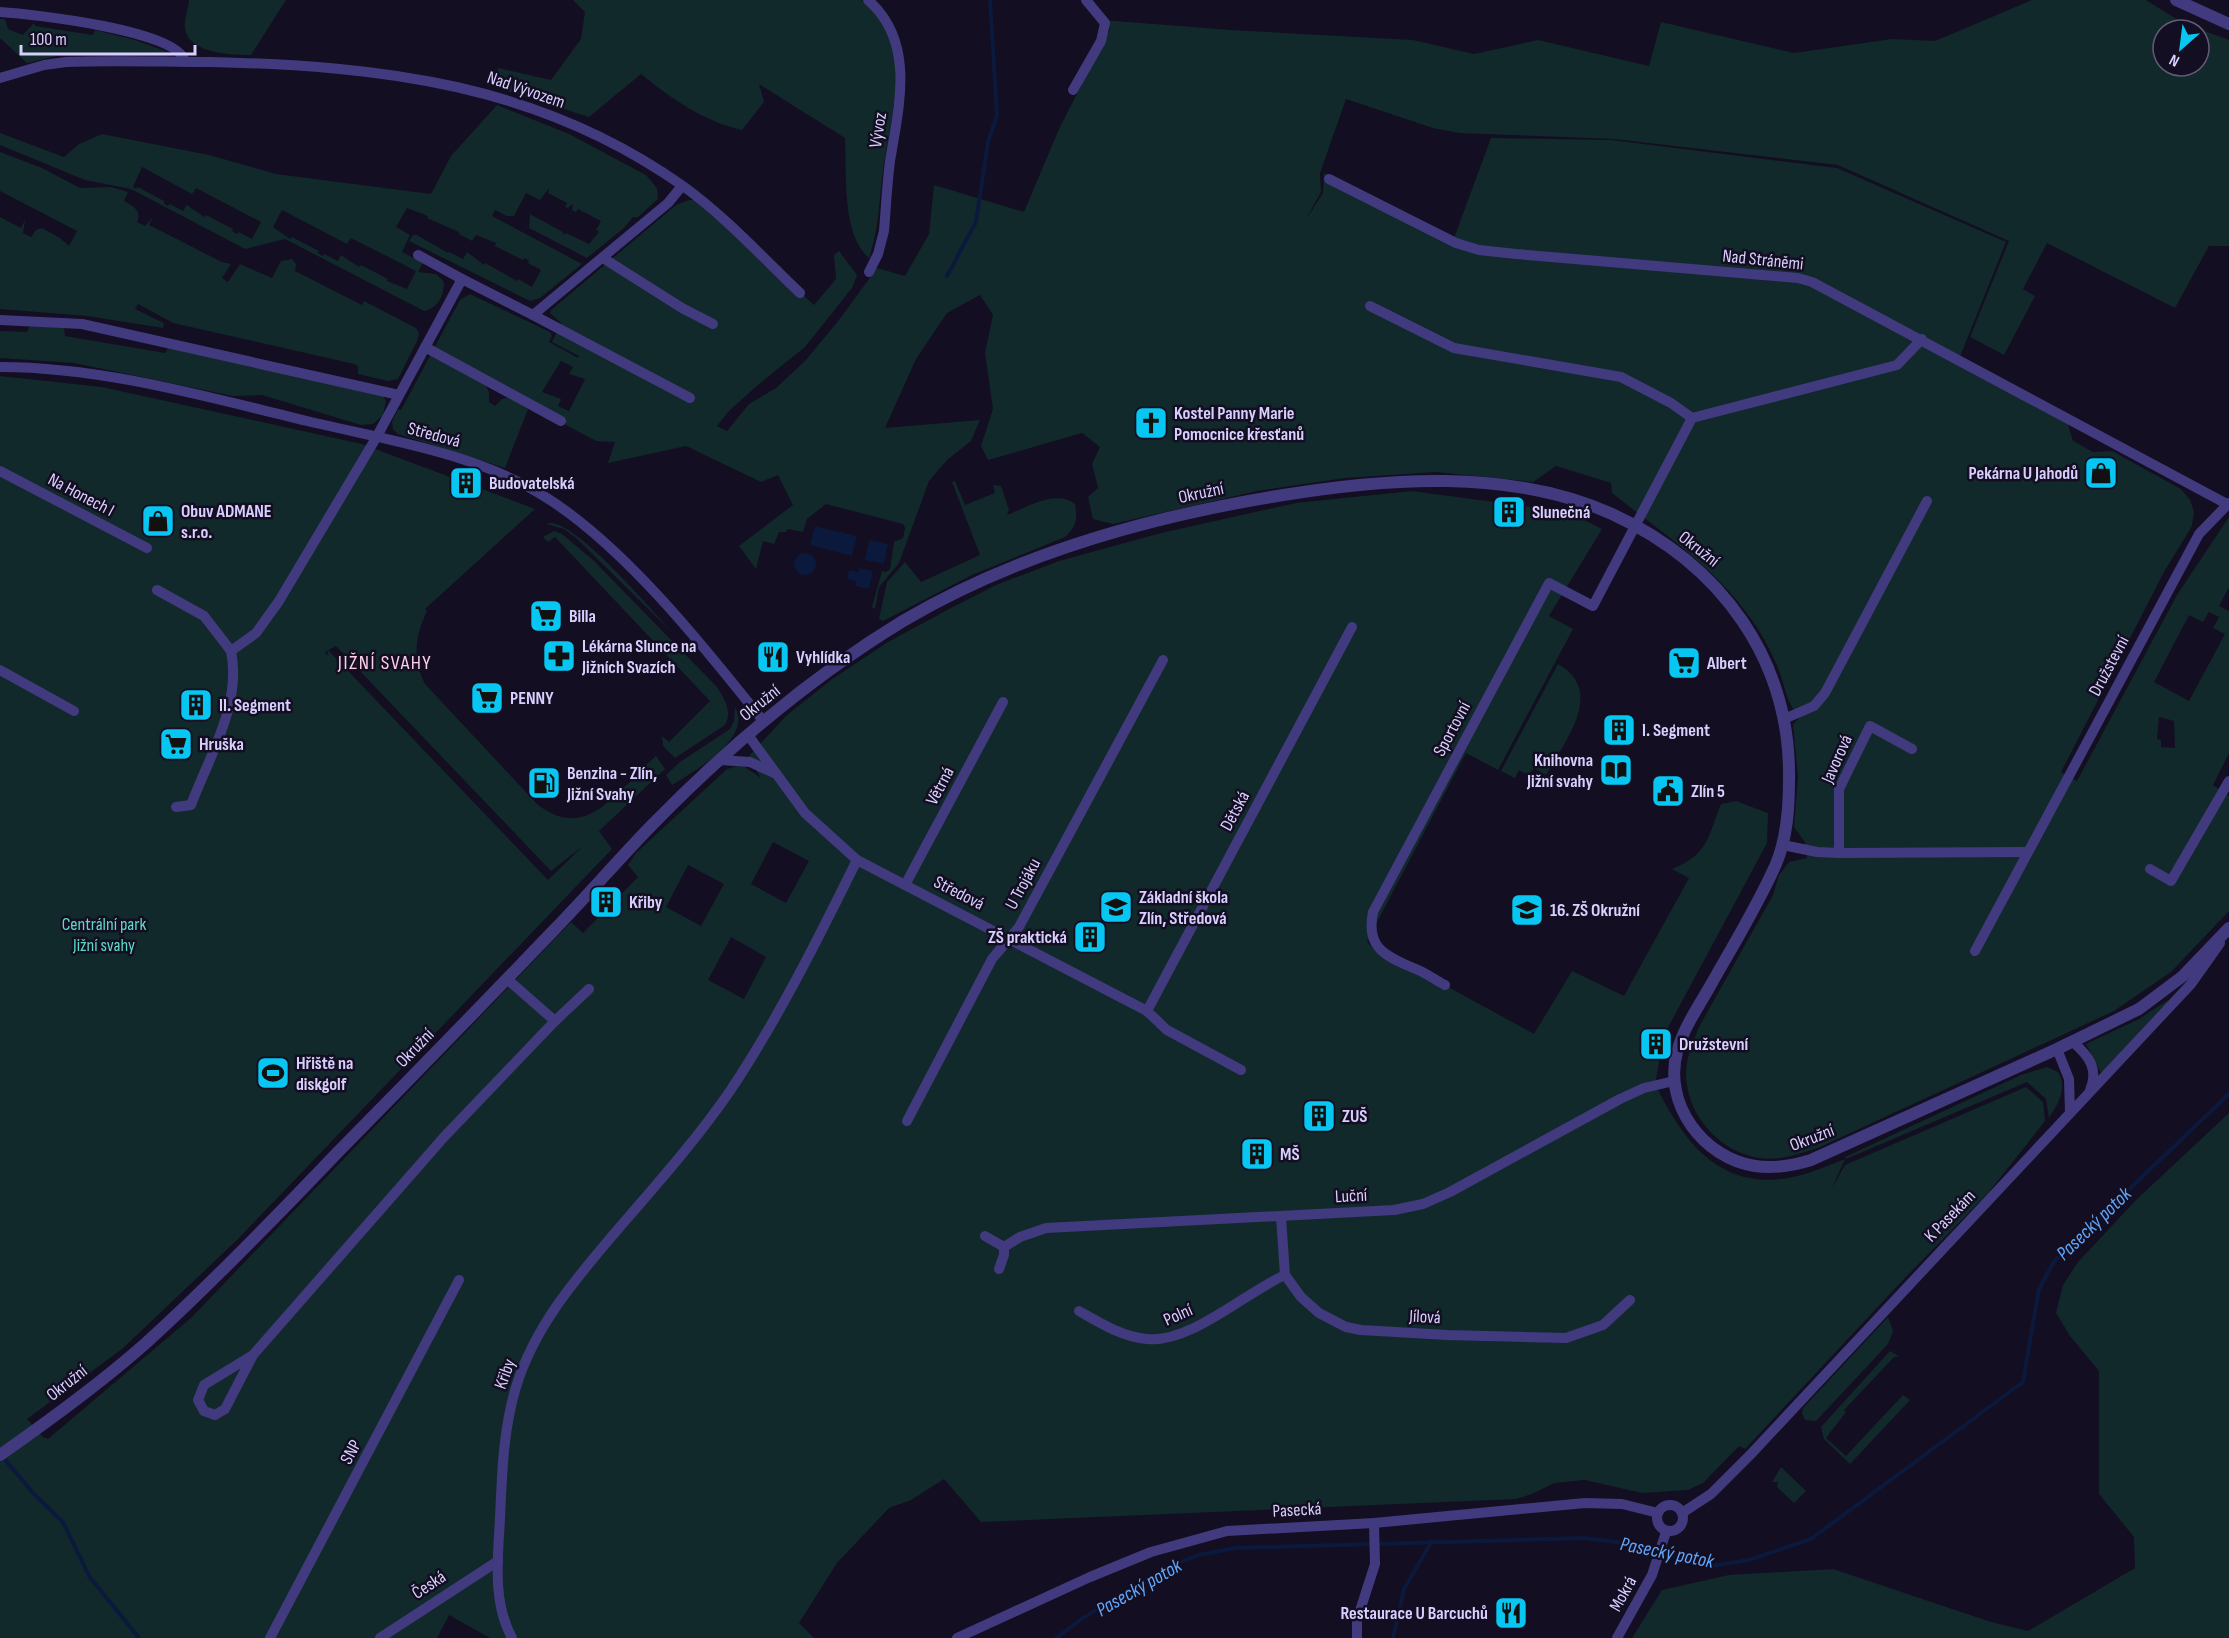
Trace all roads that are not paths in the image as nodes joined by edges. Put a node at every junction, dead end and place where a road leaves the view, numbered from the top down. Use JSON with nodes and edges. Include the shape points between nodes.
{"nodes":[{"id":1,"x":868,"y":0,"type":"edge"},
{"id":2,"x":1086,"y":0,"type":"edge"},
{"id":3,"x":2176,"y":0,"type":"edge"},
{"id":4,"x":0,"y":12,"type":"edge"},
{"id":5,"x":2229,"y":24,"type":"edge"},
{"id":6,"x":185,"y":62,"type":"junction"},
{"id":7,"x":0,"y":78,"type":"edge"},
{"id":8,"x":1073,"y":90,"type":"dead end"},
{"id":9,"x":1329,"y":179,"type":"dead end"},
{"id":10,"x":682,"y":186,"type":"junction"},
{"id":11,"x":418,"y":255,"type":"dead end"},
{"id":12,"x":603,"y":258,"type":"junction"},
{"id":13,"x":869,"y":272,"type":"dead end"},
{"id":14,"x":462,"y":279,"type":"junction"},
{"id":15,"x":800,"y":293,"type":"dead end"},
{"id":16,"x":1370,"y":306,"type":"dead end"},
{"id":17,"x":533,"y":315,"type":"junction"},
{"id":18,"x":0,"y":320,"type":"edge"},
{"id":19,"x":713,"y":324,"type":"dead end"},
{"id":20,"x":1922,"y":339,"type":"junction"},
{"id":21,"x":425,"y":347,"type":"junction"},
{"id":22,"x":0,"y":367,"type":"edge"},
{"id":23,"x":399,"y":395,"type":"junction"},
{"id":24,"x":690,"y":398,"type":"dead end"},
{"id":25,"x":1692,"y":418,"type":"junction"},
{"id":26,"x":561,"y":421,"type":"dead end"},
{"id":27,"x":376,"y":438,"type":"junction"},
{"id":28,"x":0,"y":471,"type":"edge"},
{"id":29,"x":1927,"y":501,"type":"dead end"},
{"id":30,"x":2228,"y":503,"type":"edge"},
{"id":31,"x":1637,"y":527,"type":"junction"},
{"id":32,"x":147,"y":548,"type":"dead end"},
{"id":33,"x":157,"y":590,"type":"dead end"},
{"id":34,"x":1352,"y":627,"type":"dead end"},
{"id":35,"x":231,"y":651,"type":"junction"},
{"id":36,"x":1163,"y":660,"type":"dead end"},
{"id":37,"x":0,"y":670,"type":"edge"},
{"id":38,"x":1003,"y":702,"type":"dead end"},
{"id":39,"x":75,"y":711,"type":"dead end"},
{"id":40,"x":1784,"y":719,"type":"junction"},
{"id":41,"x":764,"y":722,"type":"junction"},
{"id":42,"x":748,"y":735,"type":"junction"},
{"id":43,"x":1912,"y":749,"type":"dead end"},
{"id":44,"x":720,"y":760,"type":"junction"},
{"id":45,"x":775,"y":774,"type":"junction"},
{"id":46,"x":2229,"y":781,"type":"edge"},
{"id":47,"x":176,"y":807,"type":"dead end"},
{"id":48,"x":1783,"y":845,"type":"junction"},
{"id":49,"x":2027,"y":852,"type":"junction"},
{"id":50,"x":1839,"y":853,"type":"junction"},
{"id":51,"x":857,"y":860,"type":"junction"},
{"id":52,"x":2150,"y":869,"type":"dead end"},
{"id":53,"x":905,"y":885,"type":"junction"},
{"id":54,"x":2229,"y":929,"type":"edge"},
{"id":55,"x":1011,"y":938,"type":"junction"},
{"id":56,"x":1975,"y":951,"type":"dead end"},
{"id":57,"x":507,"y":979,"type":"junction"},
{"id":58,"x":1445,"y":985,"type":"dead end"},
{"id":59,"x":589,"y":989,"type":"dead end"},
{"id":60,"x":1147,"y":1011,"type":"junction"},
{"id":61,"x":555,"y":1021,"type":"junction"},
{"id":62,"x":2073,"y":1042,"type":"junction"},
{"id":63,"x":2057,"y":1049,"type":"junction"},
{"id":64,"x":1241,"y":1070,"type":"dead end"},
{"id":65,"x":1674,"y":1081,"type":"junction"},
{"id":66,"x":2089,"y":1094,"type":"junction"},
{"id":67,"x":2070,"y":1112,"type":"junction"},
{"id":68,"x":907,"y":1121,"type":"dead end"},
{"id":69,"x":1281,"y":1216,"type":"junction"},
{"id":70,"x":985,"y":1236,"type":"dead end"},
{"id":71,"x":1004,"y":1246,"type":"junction"},
{"id":72,"x":999,"y":1269,"type":"dead end"},
{"id":73,"x":1285,"y":1275,"type":"junction"},
{"id":74,"x":459,"y":1280,"type":"dead end"},
{"id":75,"x":1630,"y":1300,"type":"dead end"},
{"id":76,"x":1078,"y":1311,"type":"dead end"},
{"id":77,"x":253,"y":1354,"type":"junction"},
{"id":78,"x":0,"y":1455,"type":"edge"},
{"id":79,"x":1658,"y":1513,"type":"junction"},
{"id":80,"x":1682,"y":1513,"type":"junction"},
{"id":81,"x":1374,"y":1522,"type":"junction"},
{"id":82,"x":1666,"y":1532,"type":"junction"},
{"id":83,"x":498,"y":1561,"type":"junction"},
{"id":84,"x":270,"y":1638,"type":"edge"},
{"id":85,"x":380,"y":1638,"type":"edge"},
{"id":86,"x":512,"y":1638,"type":"edge"},
{"id":87,"x":957,"y":1638,"type":"edge"},
{"id":88,"x":1357,"y":1638,"type":"edge"},
{"id":89,"x":1617,"y":1638,"type":"edge"}],
"edges":[{"from":1,"to":13,"type":"street","name":"Vývoz","via":[[884,15],[890,28],[902,74],[884,231]]},
{"from":2,"to":8,"type":"street","via":[[1105,23],[1101,41]]},
{"from":3,"to":5,"type":"street"},
{"from":4,"to":6,"type":"street","via":[[67,19],[138,34],[176,50]]},
{"from":6,"to":7,"type":"street","name":"Nad Vývozem","via":[[66,62]]},
{"from":6,"to":10,"type":"street","name":"Nad Vývozem","via":[[347,69],[428,79],[477,90],[557,117],[645,162]]},
{"from":9,"to":20,"type":"street","name":"Nad Stráněmi","via":[[1470,248],[1805,280]]},
{"from":10,"to":12,"type":"street","via":[[668,203]]},
{"from":10,"to":15,"type":"street","name":"Nad Vývozem"},
{"from":11,"to":14,"type":"street"},
{"from":12,"to":17,"type":"street"},
{"from":12,"to":19,"type":"street"},
{"from":14,"to":17,"type":"street"},
{"from":14,"to":21,"type":"street"},
{"from":16,"to":25,"type":"street","via":[[1454,348],[1621,377]]},
{"from":17,"to":24,"type":"street"},
{"from":18,"to":23,"type":"street","via":[[82,324]]},
{"from":20,"to":25,"type":"street","via":[[1897,365]]},
{"from":20,"to":30,"type":"street","name":"Nad Stráněmi"},
{"from":21,"to":23,"type":"street"},
{"from":21,"to":26,"type":"street"},
{"from":22,"to":27,"type":"street","name":"Středová","via":[[55,369],[138,383]]},
{"from":23,"to":27,"type":"street"},
{"from":25,"to":31,"type":"street"},
{"from":27,"to":35,"type":"street","via":[[263,624],[249,640]]},
{"from":27,"to":41,"type":"street","name":"Středová","via":[[474,463],[524,484],[564,509],[604,543],[657,598]]},
{"from":28,"to":32,"type":"street","name":"Na Honech I"},
{"from":29,"to":40,"type":"street","via":[[1825,693],[1814,706]]},
{"from":30,"to":49,"type":"street","name":"Družstevní","via":[[2199,534]]},
{"from":31,"to":40,"type":"street","name":"Okružní","via":[[1693,565],[1733,607],[1762,654]]},
{"from":31,"to":41,"type":"street","name":"Okružní","via":[[1569,498],[1473,482],[1323,489],[1173,517],[1029,562],[941,601],[836,666]]},
{"from":31,"to":58,"type":"street","name":"Sportovní","via":[[1593,606],[1549,583],[1373,912],[1370,927],[1374,942],[1384,954]]},
{"from":33,"to":35,"type":"street","via":[[204,616]]},
{"from":34,"to":60,"type":"street","name":"Dětská"},
{"from":35,"to":47,"type":"street","via":[[234,685],[230,704],[190,805]]},
{"from":36,"to":55,"type":"street","name":"U Trojáku"},
{"from":37,"to":39,"type":"street"},
{"from":38,"to":53,"type":"street","name":"Větrná"},
{"from":40,"to":48,"type":"street","name":"Okružní","via":[[1790,766]]},
{"from":41,"to":42,"type":"street","name":"Okružní"},
{"from":42,"to":44,"type":"street","name":"Okružní"},
{"from":42,"to":45,"type":"street","name":"Středová"},
{"from":43,"to":50,"type":"street","name":"Javorová","via":[[1870,726],[1839,789]]},
{"from":44,"to":45,"type":"street","name":"Středová","via":[[750,762]]},
{"from":44,"to":57,"type":"street","name":"Okružní","via":[[652,825]]},
{"from":45,"to":51,"type":"street","name":"Středová","via":[[805,813]]},
{"from":46,"to":52,"type":"street","via":[[2171,881]]},
{"from":48,"to":50,"type":"street"},
{"from":48,"to":65,"type":"street","name":"Okružní","via":[[1687,1028],[1677,1053]]},
{"from":49,"to":50,"type":"street"},
{"from":49,"to":56,"type":"street","name":"Družstevní"},
{"from":51,"to":53,"type":"street","name":"Středová"},
{"from":51,"to":83,"type":"street","name":"Křiby","via":[[731,1090],[572,1283],[545,1323],[516,1387],[503,1456]]},
{"from":53,"to":55,"type":"street","name":"Středová"},
{"from":54,"to":62,"type":"street","name":"Okružní","via":[[2162,993]]},
{"from":54,"to":66,"type":"street","name":"K Pasekám","via":[[2192,984]]},
{"from":55,"to":60,"type":"street","name":"Středová"},
{"from":55,"to":68,"type":"street","name":"U Trojáku","via":[[992,960]]},
{"from":57,"to":61,"type":"street"},
{"from":57,"to":78,"type":"street","name":"Okružní","via":[[220,1272],[143,1345]]},
{"from":59,"to":61,"type":"street"},
{"from":60,"to":64,"type":"street","name":"Středová","via":[[1167,1030]]},
{"from":61,"to":77,"type":"street","via":[[444,1137]]},
{"from":62,"to":63,"type":"street","name":"Okružní"},
{"from":62,"to":66,"type":"street","via":[[2093,1065]]},
{"from":63,"to":65,"type":"street","name":"Okružní","via":[[1811,1160],[1787,1167],[1744,1164],[1709,1145],[1688,1122]]},
{"from":63,"to":67,"type":"street","via":[[2069,1079]]},
{"from":65,"to":69,"type":"street","name":"Luční","via":[[1620,1099],[1423,1204],[1394,1210]]},
{"from":66,"to":67,"type":"street","name":"K Pasekám"},
{"from":67,"to":80,"type":"street","name":"K Pasekám","via":[[1743,1462],[1711,1494]]},
{"from":69,"to":71,"type":"street","name":"Luční","via":[[1046,1228]]},
{"from":69,"to":73,"type":"street"},
{"from":70,"to":71,"type":"street"},
{"from":71,"to":72,"type":"street"},
{"from":73,"to":75,"type":"street","name":"Jílová","via":[[1319,1313],[1361,1330],[1566,1338],[1603,1325]]},
{"from":73,"to":76,"type":"street","name":"Polní","via":[[1193,1328],[1165,1339],[1131,1336]]},
{"from":74,"to":84,"type":"street","name":"SNP"},
{"from":77,"to":77,"type":"street","via":[[202,1387],[198,1400],[204,1411],[215,1414],[225,1409]]},
{"from":79,"to":80,"type":"street","via":[[1672,1505]]},
{"from":79,"to":81,"type":"street","name":"Pasecká","via":[[1622,1504],[1585,1503]]},
{"from":79,"to":82,"type":"street","via":[[1657,1524]]},
{"from":80,"to":82,"type":"street","via":[[1683,1522],[1678,1529]]},
{"from":81,"to":87,"type":"street","name":"Pasecká","via":[[1227,1531],[1188,1540],[1090,1576]]},
{"from":81,"to":88,"type":"street","via":[[1373,1573],[1357,1620]]},
{"from":82,"to":89,"type":"street","name":"Mokrá","via":[[1646,1588]]},
{"from":83,"to":85,"type":"street","name":"Česká"},
{"from":83,"to":86,"type":"street","name":"Křiby","via":[[500,1602]]}]}
